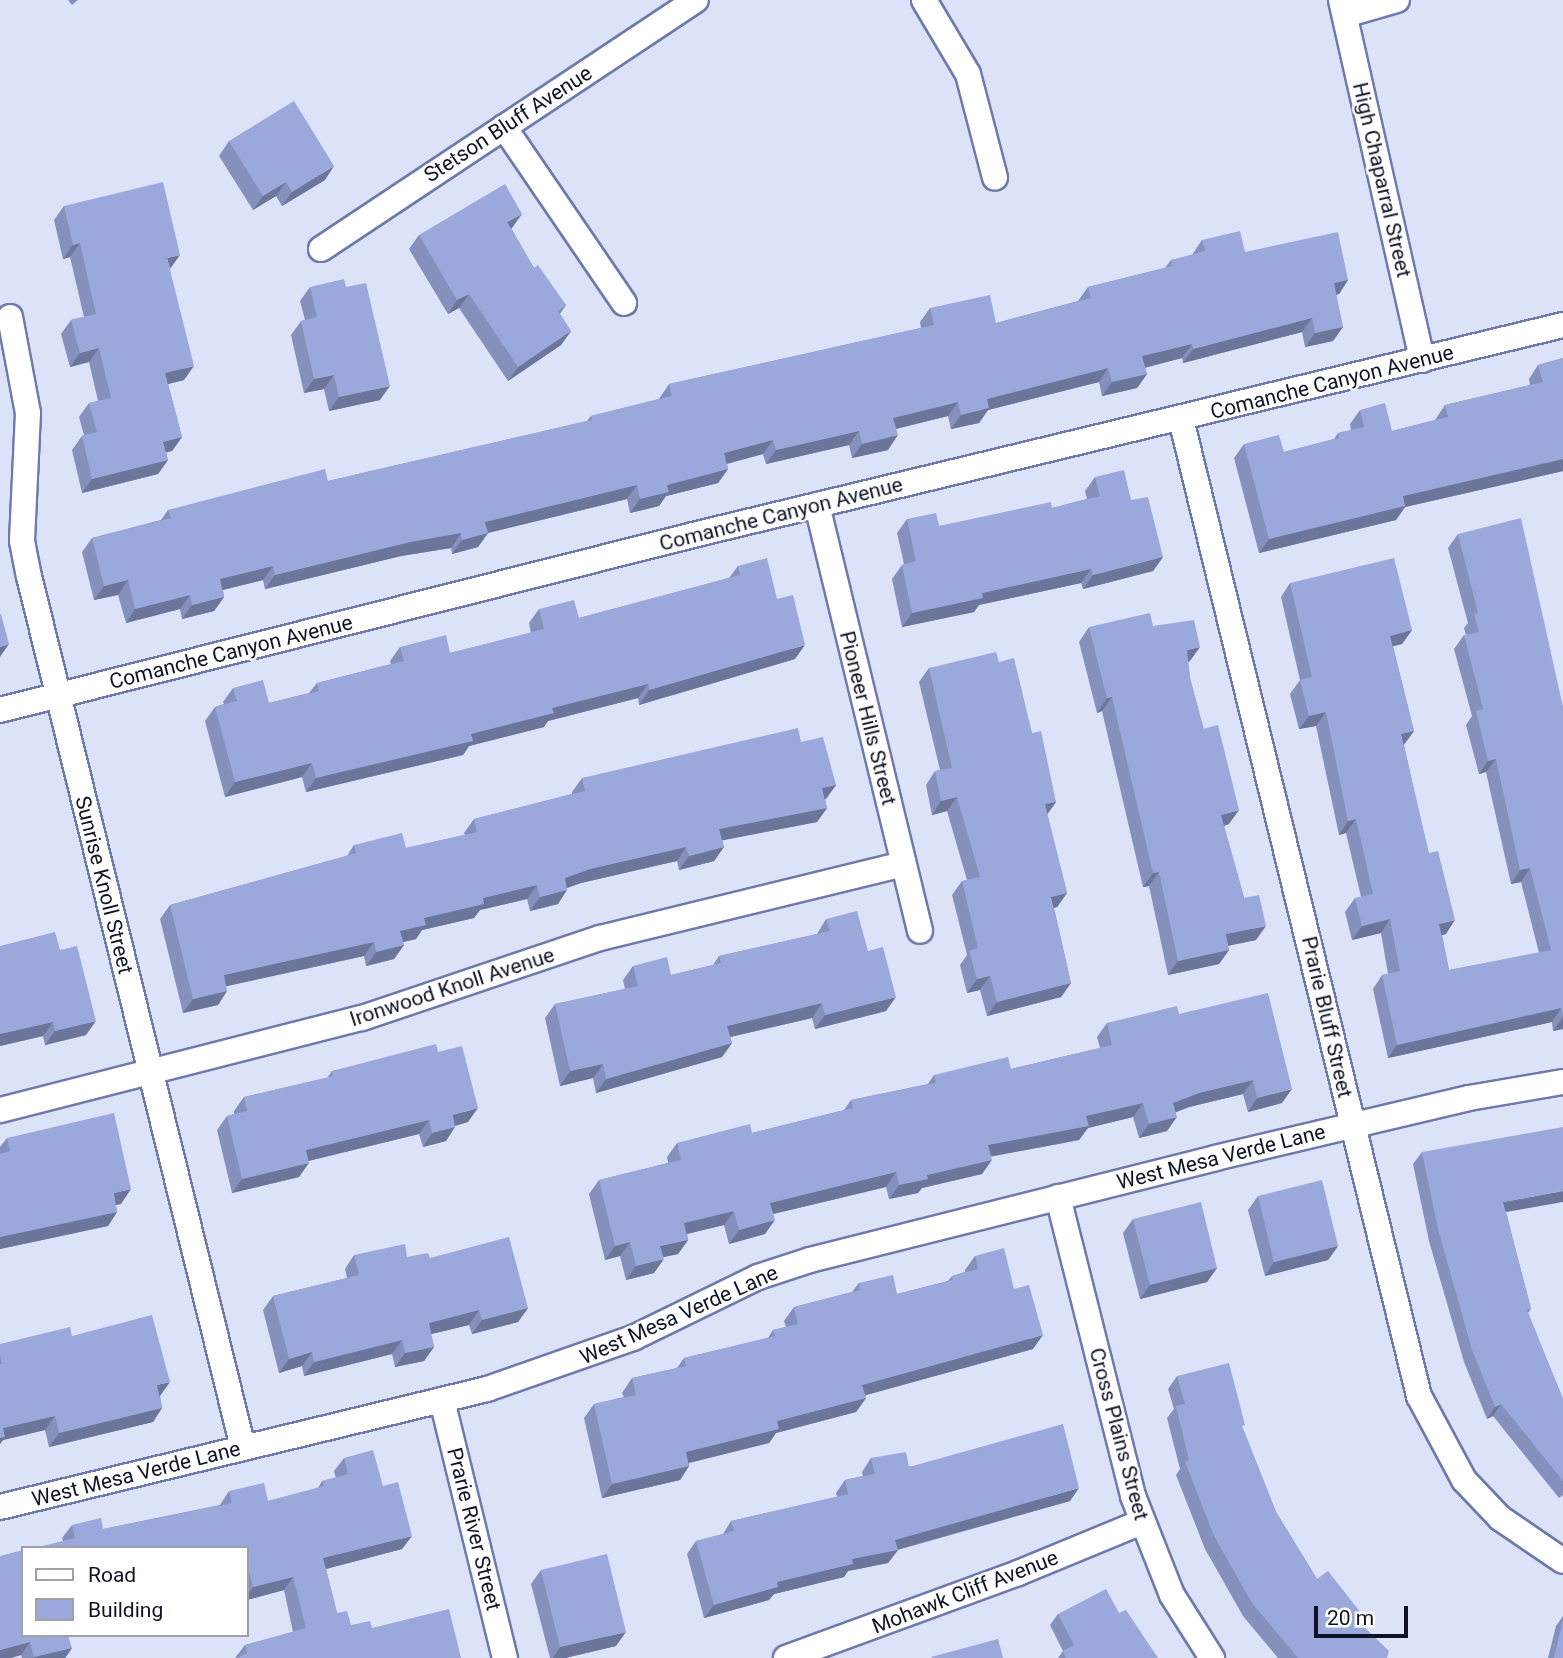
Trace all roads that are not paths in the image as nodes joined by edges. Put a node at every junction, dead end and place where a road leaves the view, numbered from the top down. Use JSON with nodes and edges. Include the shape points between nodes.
{"nodes":[{"id":1,"x":696,"y":0,"type":"edge"},
{"id":2,"x":924,"y":0,"type":"edge"},
{"id":3,"x":1397,"y":0,"type":"edge"},
{"id":4,"x":1343,"y":7,"type":"edge"},
{"id":5,"x":504,"y":127,"type":"junction"},
{"id":6,"x":995,"y":178,"type":"dead end"},
{"id":7,"x":321,"y":249,"type":"dead end"},
{"id":8,"x":624,"y":303,"type":"dead end"},
{"id":9,"x":10,"y":317,"type":"dead end"},
{"id":10,"x":1563,"y":325,"type":"edge"},
{"id":11,"x":1422,"y":360,"type":"junction"},
{"id":12,"x":1181,"y":419,"type":"junction"},
{"id":13,"x":817,"y":505,"type":"junction"},
{"id":14,"x":58,"y":696,"type":"junction"},
{"id":15,"x":0,"y":710,"type":"edge"},
{"id":16,"x":903,"y":864,"type":"junction"},
{"id":17,"x":920,"y":931,"type":"dead end"},
{"id":18,"x":150,"y":1071,"type":"junction"},
{"id":19,"x":1563,"y":1082,"type":"edge"},
{"id":20,"x":0,"y":1110,"type":"edge"},
{"id":21,"x":1353,"y":1126,"type":"junction"},
{"id":22,"x":1058,"y":1197,"type":"junction"},
{"id":23,"x":442,"y":1400,"type":"junction"},
{"id":24,"x":243,"y":1448,"type":"junction"},
{"id":25,"x":0,"y":1507,"type":"edge"},
{"id":26,"x":1142,"y":1522,"type":"junction"},
{"id":27,"x":1563,"y":1561,"type":"edge"},
{"id":28,"x":855,"y":1647,"type":"edge"},
{"id":29,"x":505,"y":1658,"type":"edge"},
{"id":30,"x":786,"y":1658,"type":"edge"},
{"id":31,"x":1212,"y":1658,"type":"edge"}],
"edges":[{"from":1,"to":5,"type":"street","name":"Stetson Bluff Avenue"},
{"from":2,"to":6,"type":"street","via":[[968,74]]},
{"from":3,"to":4,"type":"street"},
{"from":4,"to":11,"type":"street","name":"High Chaparral Street"},
{"from":5,"to":7,"type":"street","name":"Stetson Bluff Avenue"},
{"from":5,"to":8,"type":"street"},
{"from":9,"to":14,"type":"street","name":"Sunrise Knoll Street","via":[[27,414],[22,541]]},
{"from":10,"to":11,"type":"street","name":"Comanche Canyon Avenue"},
{"from":11,"to":12,"type":"street","name":"Comanche Canyon Avenue"},
{"from":12,"to":13,"type":"street","name":"Comanche Canyon Avenue"},
{"from":12,"to":21,"type":"street","name":"Prarie Bluff Street"},
{"from":13,"to":14,"type":"street","name":"Comanche Canyon Avenue"},
{"from":13,"to":16,"type":"street","name":"Pioneer Hills Street"},
{"from":14,"to":15,"type":"street","name":"Comanche Canyon Avenue"},
{"from":14,"to":18,"type":"street","name":"Sunrise Knoll Street"},
{"from":16,"to":17,"type":"street","name":"Pioneer Hills Street"},
{"from":16,"to":18,"type":"street","name":"Ironwood Knoll Avenue","via":[[600,938],[362,1018]]},
{"from":18,"to":20,"type":"street","name":"Ironwood Knoll Avenue"},
{"from":18,"to":24,"type":"street","name":"Sunrise Knoll Street"},
{"from":19,"to":21,"type":"street","name":"West Mesa Verde Lane"},
{"from":21,"to":22,"type":"street","name":"West Mesa Verde Lane"},
{"from":21,"to":27,"type":"street","name":"Prarie Bluff Street","via":[[1419,1396],[1436,1435],[1464,1479],[1500,1518]]},
{"from":22,"to":23,"type":"street","name":"West Mesa Verde Lane","via":[[758,1277],[572,1362]]},
{"from":22,"to":26,"type":"street","name":"Cross Plains Street"},
{"from":23,"to":24,"type":"street","name":"West Mesa Verde Lane"},
{"from":23,"to":29,"type":"street","name":"Prarie River Street"},
{"from":24,"to":25,"type":"street","name":"West Mesa Verde Lane"},
{"from":26,"to":28,"type":"street","name":"Mohawk Cliff Avenue"},
{"from":26,"to":31,"type":"street","name":"Cross Plains Street","via":[[1172,1595]]},
{"from":28,"to":30,"type":"street","name":"Mohawk Cliff Avenue"}]}
